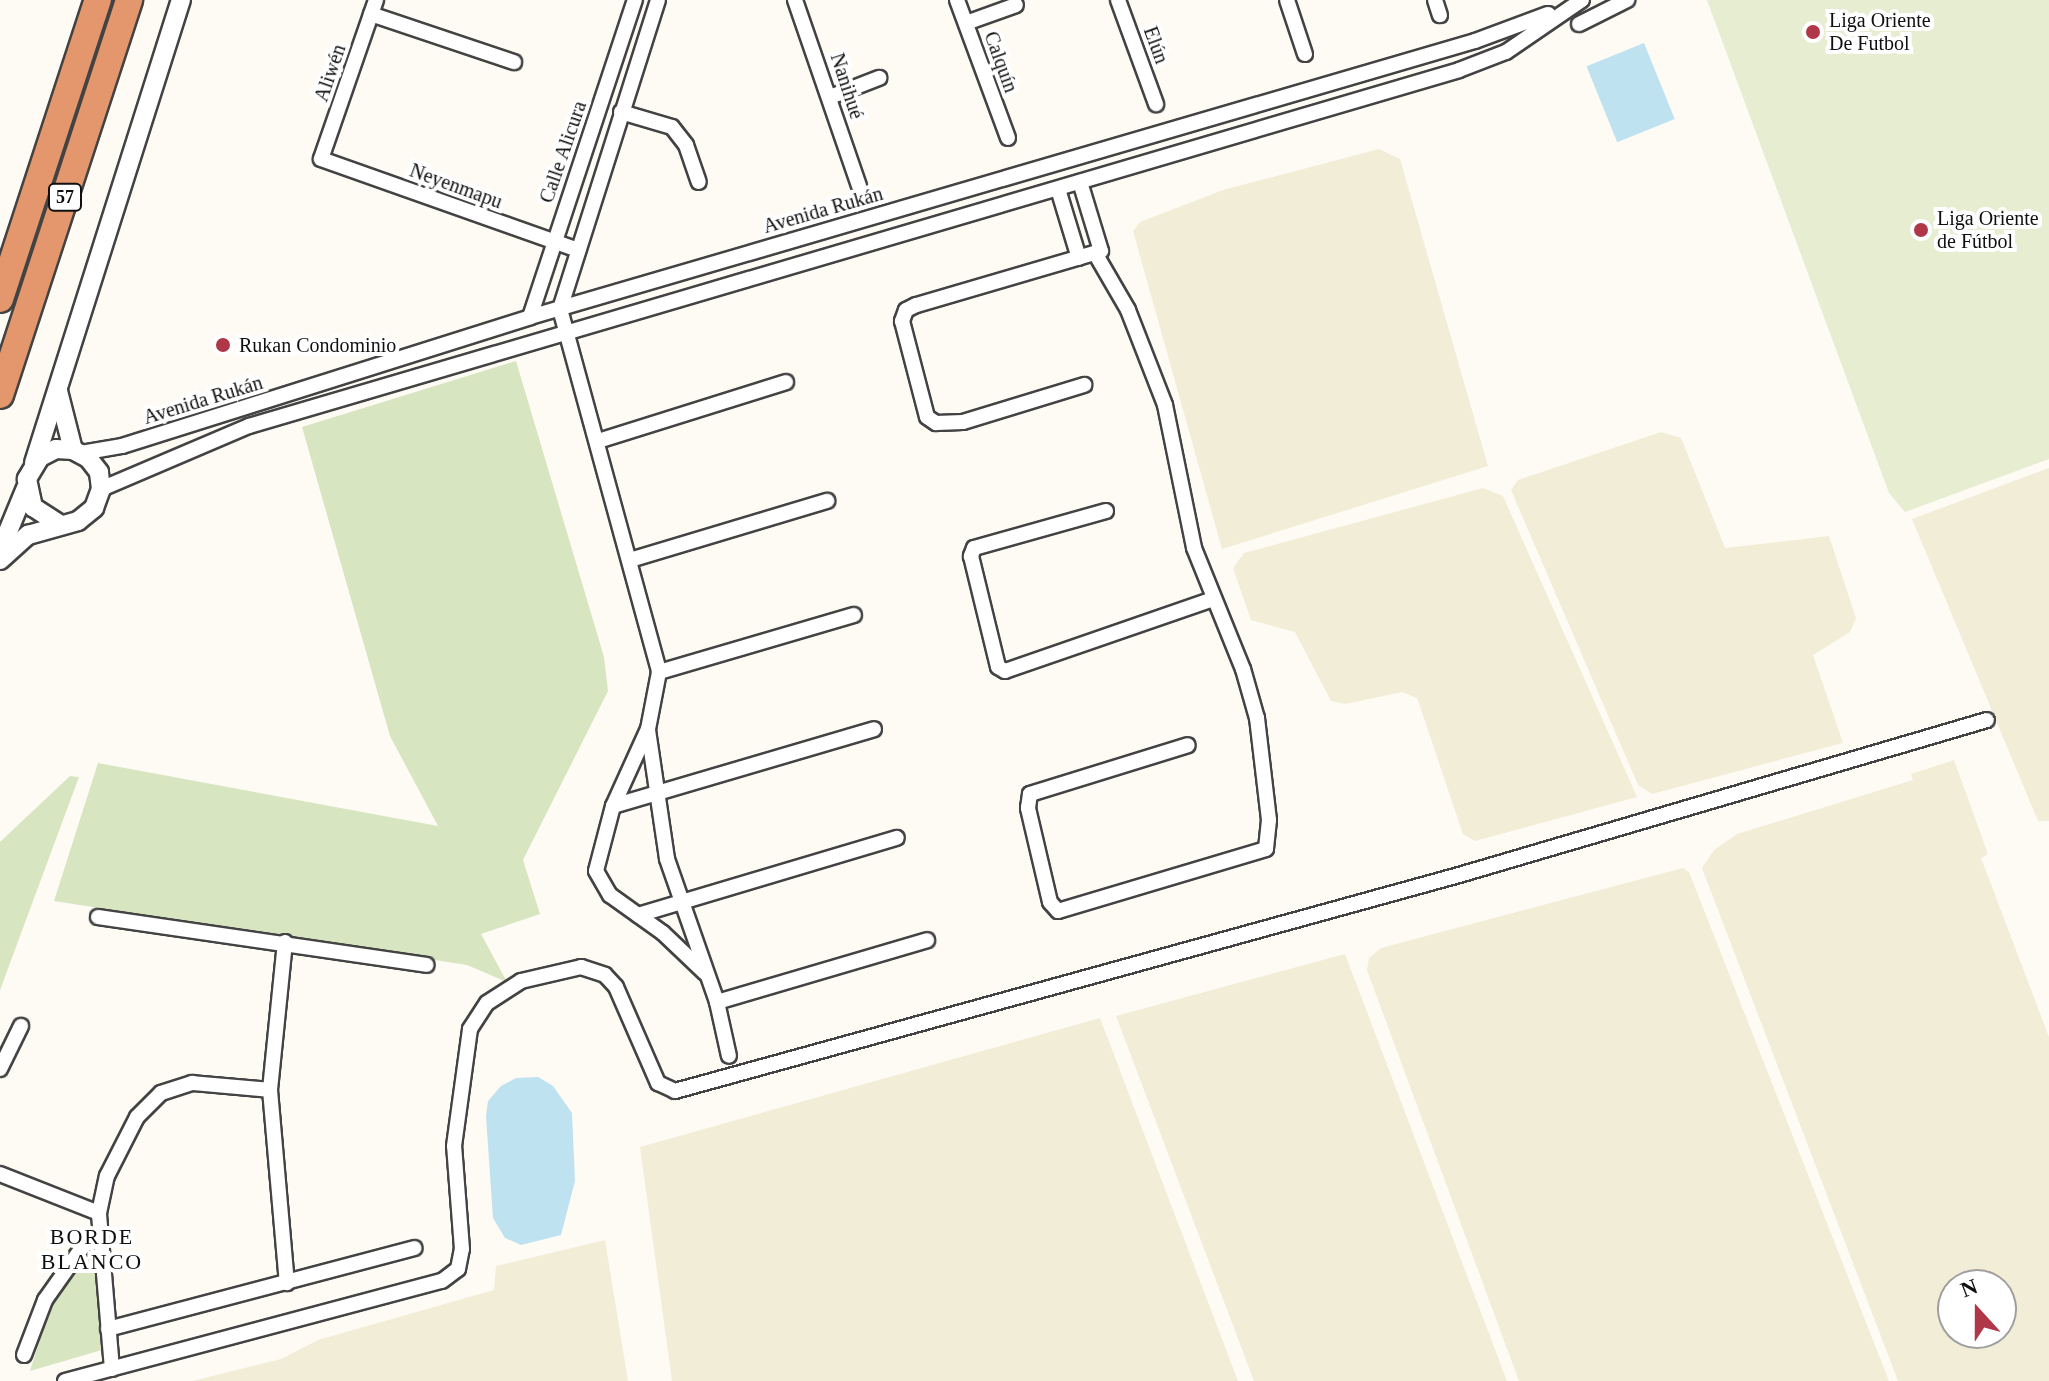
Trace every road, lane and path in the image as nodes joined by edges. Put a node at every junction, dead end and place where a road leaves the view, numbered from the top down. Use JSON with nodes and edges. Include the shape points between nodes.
{"nodes":[{"id":1,"x":98,"y":0,"type":"edge"},
{"id":2,"x":129,"y":0,"type":"edge"},
{"id":3,"x":181,"y":0,"type":"edge"},
{"id":4,"x":635,"y":0,"type":"edge"},
{"id":5,"x":658,"y":0,"type":"edge"},
{"id":6,"x":795,"y":0,"type":"edge"},
{"id":7,"x":957,"y":0,"type":"edge"},
{"id":8,"x":1118,"y":0,"type":"edge"},
{"id":9,"x":1287,"y":0,"type":"edge"},
{"id":10,"x":1435,"y":0,"type":"edge"},
{"id":11,"x":1627,"y":0,"type":"edge"},
{"id":12,"x":1579,"y":2,"type":"edge"},
{"id":13,"x":1016,"y":5,"type":"dead end"},
{"id":14,"x":374,"y":7,"type":"edge"},
{"id":15,"x":1440,"y":15,"type":"dead end"},
{"id":16,"x":966,"y":23,"type":"junction"},
{"id":17,"x":1579,"y":24,"type":"dead end"},
{"id":18,"x":1305,"y":54,"type":"dead end"},
{"id":19,"x":514,"y":62,"type":"dead end"},
{"id":20,"x":879,"y":78,"type":"dead end"},
{"id":21,"x":830,"y":97,"type":"junction"},
{"id":22,"x":1156,"y":104,"type":"dead end"},
{"id":23,"x":621,"y":112,"type":"junction"},
{"id":24,"x":1172,"y":128,"type":"junction"},
{"id":25,"x":1008,"y":138,"type":"dead end"},
{"id":26,"x":1179,"y":153,"type":"junction"},
{"id":27,"x":321,"y":159,"type":"joint"},
{"id":28,"x":699,"y":182,"type":"dead end"},
{"id":29,"x":1080,"y":182,"type":"junction"},
{"id":30,"x":859,"y":186,"type":"dead end"},
{"id":31,"x":1058,"y":189,"type":"junction"},
{"id":32,"x":866,"y":219,"type":"junction"},
{"id":33,"x":554,"y":242,"type":"junction"},
{"id":34,"x":874,"y":244,"type":"junction"},
{"id":35,"x":578,"y":250,"type":"junction"},
{"id":36,"x":1098,"y":252,"type":"junction"},
{"id":37,"x":1079,"y":258,"type":"junction"},
{"id":38,"x":0,"y":299,"type":"edge"},
{"id":39,"x":560,"y":309,"type":"junction"},
{"id":40,"x":530,"y":317,"type":"junction"},
{"id":41,"x":566,"y":336,"type":"junction"},
{"id":42,"x":58,"y":378,"type":"junction"},
{"id":43,"x":332,"y":380,"type":"junction"},
{"id":44,"x":786,"y":382,"type":"dead end"},
{"id":45,"x":1084,"y":385,"type":"dead end"},
{"id":46,"x":0,"y":395,"type":"edge"},
{"id":47,"x":338,"y":400,"type":"junction"},
{"id":48,"x":598,"y":441,"type":"junction"},
{"id":49,"x":77,"y":451,"type":"junction"},
{"id":50,"x":34,"y":463,"type":"junction"},
{"id":51,"x":26,"y":488,"type":"junction"},
{"id":52,"x":101,"y":489,"type":"junction"},
{"id":53,"x":827,"y":501,"type":"dead end"},
{"id":54,"x":1106,"y":511,"type":"dead end"},
{"id":55,"x":58,"y":523,"type":"junction"},
{"id":56,"x":0,"y":551,"type":"edge"},
{"id":57,"x":0,"y":560,"type":"edge"},
{"id":58,"x":630,"y":560,"type":"junction"},
{"id":59,"x":1213,"y":599,"type":"junction"},
{"id":60,"x":854,"y":615,"type":"dead end"},
{"id":61,"x":659,"y":672,"type":"junction"},
{"id":62,"x":1987,"y":720,"type":"dead end"},
{"id":63,"x":648,"y":729,"type":"junction"},
{"id":64,"x":874,"y":729,"type":"dead end"},
{"id":65,"x":1188,"y":745,"type":"dead end"},
{"id":66,"x":654,"y":793,"type":"junction"},
{"id":67,"x":613,"y":806,"type":"junction"},
{"id":68,"x":897,"y":838,"type":"dead end"},
{"id":69,"x":680,"y":901,"type":"junction"},
{"id":70,"x":638,"y":915,"type":"junction"},
{"id":71,"x":98,"y":917,"type":"dead end"},
{"id":72,"x":927,"y":940,"type":"dead end"},
{"id":73,"x":285,"y":942,"type":"junction"},
{"id":74,"x":427,"y":965,"type":"dead end"},
{"id":75,"x":705,"y":973,"type":"junction"},
{"id":76,"x":717,"y":1002,"type":"junction"},
{"id":77,"x":21,"y":1026,"type":"dead end"},
{"id":78,"x":729,"y":1056,"type":"dead end"},
{"id":79,"x":0,"y":1069,"type":"edge"},
{"id":80,"x":270,"y":1090,"type":"junction"},
{"id":81,"x":0,"y":1174,"type":"edge"},
{"id":82,"x":99,"y":1213,"type":"junction"},
{"id":83,"x":100,"y":1240,"type":"junction"},
{"id":84,"x":414,"y":1248,"type":"dead end"},
{"id":85,"x":287,"y":1283,"type":"junction"},
{"id":86,"x":108,"y":1329,"type":"junction"},
{"id":87,"x":24,"y":1355,"type":"dead end"},
{"id":88,"x":112,"y":1369,"type":"junction"},
{"id":89,"x":65,"y":1381,"type":"edge"}],
"edges":[{"from":1,"to":38,"type":"highway","number":"57"},
{"from":2,"to":46,"type":"highway","number":"57"},
{"from":3,"to":42,"type":"street"},
{"from":4,"to":33,"type":"street","name":"Calle Alicura"},
{"from":5,"to":23,"type":"street"},
{"from":6,"to":21,"type":"street","name":"Nanihué"},
{"from":7,"to":16,"type":"street","name":"Calquín"},
{"from":8,"to":22,"type":"street","name":"Elún"},
{"from":9,"to":18,"type":"street"},
{"from":10,"to":15,"type":"street"},
{"from":11,"to":17,"type":"street"},
{"from":12,"to":24,"type":"street","name":"Avenida Rukán","via":[[1475,41]]},
{"from":12,"to":26,"type":"street","name":"Avenida Rukán","via":[[1506,52],[1459,70]]},
{"from":13,"to":16,"type":"street"},
{"from":14,"to":19,"type":"street"},
{"from":14,"to":27,"type":"street","name":"Aliwén"},
{"from":16,"to":25,"type":"street","name":"Calquín"},
{"from":20,"to":21,"type":"street"},
{"from":21,"to":30,"type":"street","name":"Nanihué"},
{"from":23,"to":28,"type":"street","via":[[672,127],[686,145]]},
{"from":23,"to":35,"type":"street"},
{"from":24,"to":26,"type":"street"},
{"from":24,"to":32,"type":"street","name":"Avenida Rukán"},
{"from":26,"to":29,"type":"street","name":"Avenida Rukán"},
{"from":27,"to":33,"type":"street","name":"Neyenmapu"},
{"from":29,"to":31,"type":"street","name":"Avenida Rukán"},
{"from":29,"to":36,"type":"street"},
{"from":31,"to":34,"type":"street","name":"Avenida Rukán"},
{"from":31,"to":37,"type":"street"},
{"from":32,"to":34,"type":"street"},
{"from":32,"to":39,"type":"street","name":"Avenida Rukán"},
{"from":33,"to":35,"type":"street","name":"Neyenmapu"},
{"from":33,"to":40,"type":"street","name":"Calle Alicura"},
{"from":34,"to":41,"type":"street","name":"Avenida Rukán"},
{"from":35,"to":39,"type":"street"},
{"from":36,"to":37,"type":"street"},
{"from":36,"to":59,"type":"street","via":[[1161,393],[1186,517]]},
{"from":37,"to":45,"type":"street","via":[[916,305],[906,310],[902,321],[927,417],[936,423],[963,422]]},
{"from":39,"to":40,"type":"street","name":"Avenida Rukán"},
{"from":39,"to":41,"type":"street"},
{"from":40,"to":43,"type":"street","name":"Avenida Rukán"},
{"from":41,"to":47,"type":"street","name":"Avenida Rukán"},
{"from":41,"to":48,"type":"street"},
{"from":42,"to":49,"type":"street","via":[[60,409]]},
{"from":42,"to":50,"type":"street"},
{"from":43,"to":47,"type":"street"},
{"from":43,"to":49,"type":"street","name":"Avenida Rukán","via":[[122,446]]},
{"from":44,"to":48,"type":"street"},
{"from":47,"to":52,"type":"street","name":"Avenida Rukán","via":[[224,434]]},
{"from":48,"to":58,"type":"street"},
{"from":49,"to":50,"type":"street","via":[[56,449]]},
{"from":49,"to":52,"type":"street","via":[[95,464]]},
{"from":50,"to":51,"type":"street"},
{"from":51,"to":55,"type":"street","via":[[33,507]]},
{"from":51,"to":56,"type":"street"},
{"from":52,"to":55,"type":"street","via":[[87,516]]},
{"from":53,"to":58,"type":"street"},
{"from":54,"to":59,"type":"street","via":[[974,548],[971,556],[998,667],[1005,671]]},
{"from":55,"to":57,"type":"street","via":[[18,541]]},
{"from":58,"to":61,"type":"street"},
{"from":59,"to":65,"type":"street","via":[[1257,718],[1267,791],[1266,849],[1058,911],[1050,902],[1028,808],[1030,794]]},
{"from":60,"to":61,"type":"street"},
{"from":61,"to":63,"type":"street"},
{"from":62,"to":88,"type":"street","via":[[1444,879],[675,1091],[658,1083],[616,987],[605,975],[581,967],[521,981],[487,1003],[470,1029],[454,1146],[462,1249],[458,1269],[442,1281]]},
{"from":63,"to":66,"type":"street"},
{"from":63,"to":67,"type":"street"},
{"from":64,"to":66,"type":"street"},
{"from":66,"to":67,"type":"street"},
{"from":66,"to":69,"type":"street"},
{"from":67,"to":70,"type":"street","via":[[596,871],[603,888]]},
{"from":68,"to":69,"type":"street"},
{"from":69,"to":70,"type":"street"},
{"from":69,"to":75,"type":"street"},
{"from":70,"to":75,"type":"street"},
{"from":71,"to":73,"type":"street"},
{"from":72,"to":76,"type":"street"},
{"from":73,"to":74,"type":"street"},
{"from":73,"to":80,"type":"street"},
{"from":75,"to":76,"type":"street"},
{"from":76,"to":78,"type":"street"},
{"from":77,"to":79,"type":"street"},
{"from":80,"to":82,"type":"street","via":[[192,1083],[161,1093],[131,1129],[107,1176]]},
{"from":80,"to":85,"type":"street"},
{"from":81,"to":82,"type":"street"},
{"from":82,"to":83,"type":"street"},
{"from":83,"to":86,"type":"street"},
{"from":83,"to":87,"type":"street","via":[[84,1245],[45,1300]]},
{"from":84,"to":85,"type":"street"},
{"from":85,"to":86,"type":"street"},
{"from":86,"to":88,"type":"street"},
{"from":88,"to":89,"type":"street"}]}
